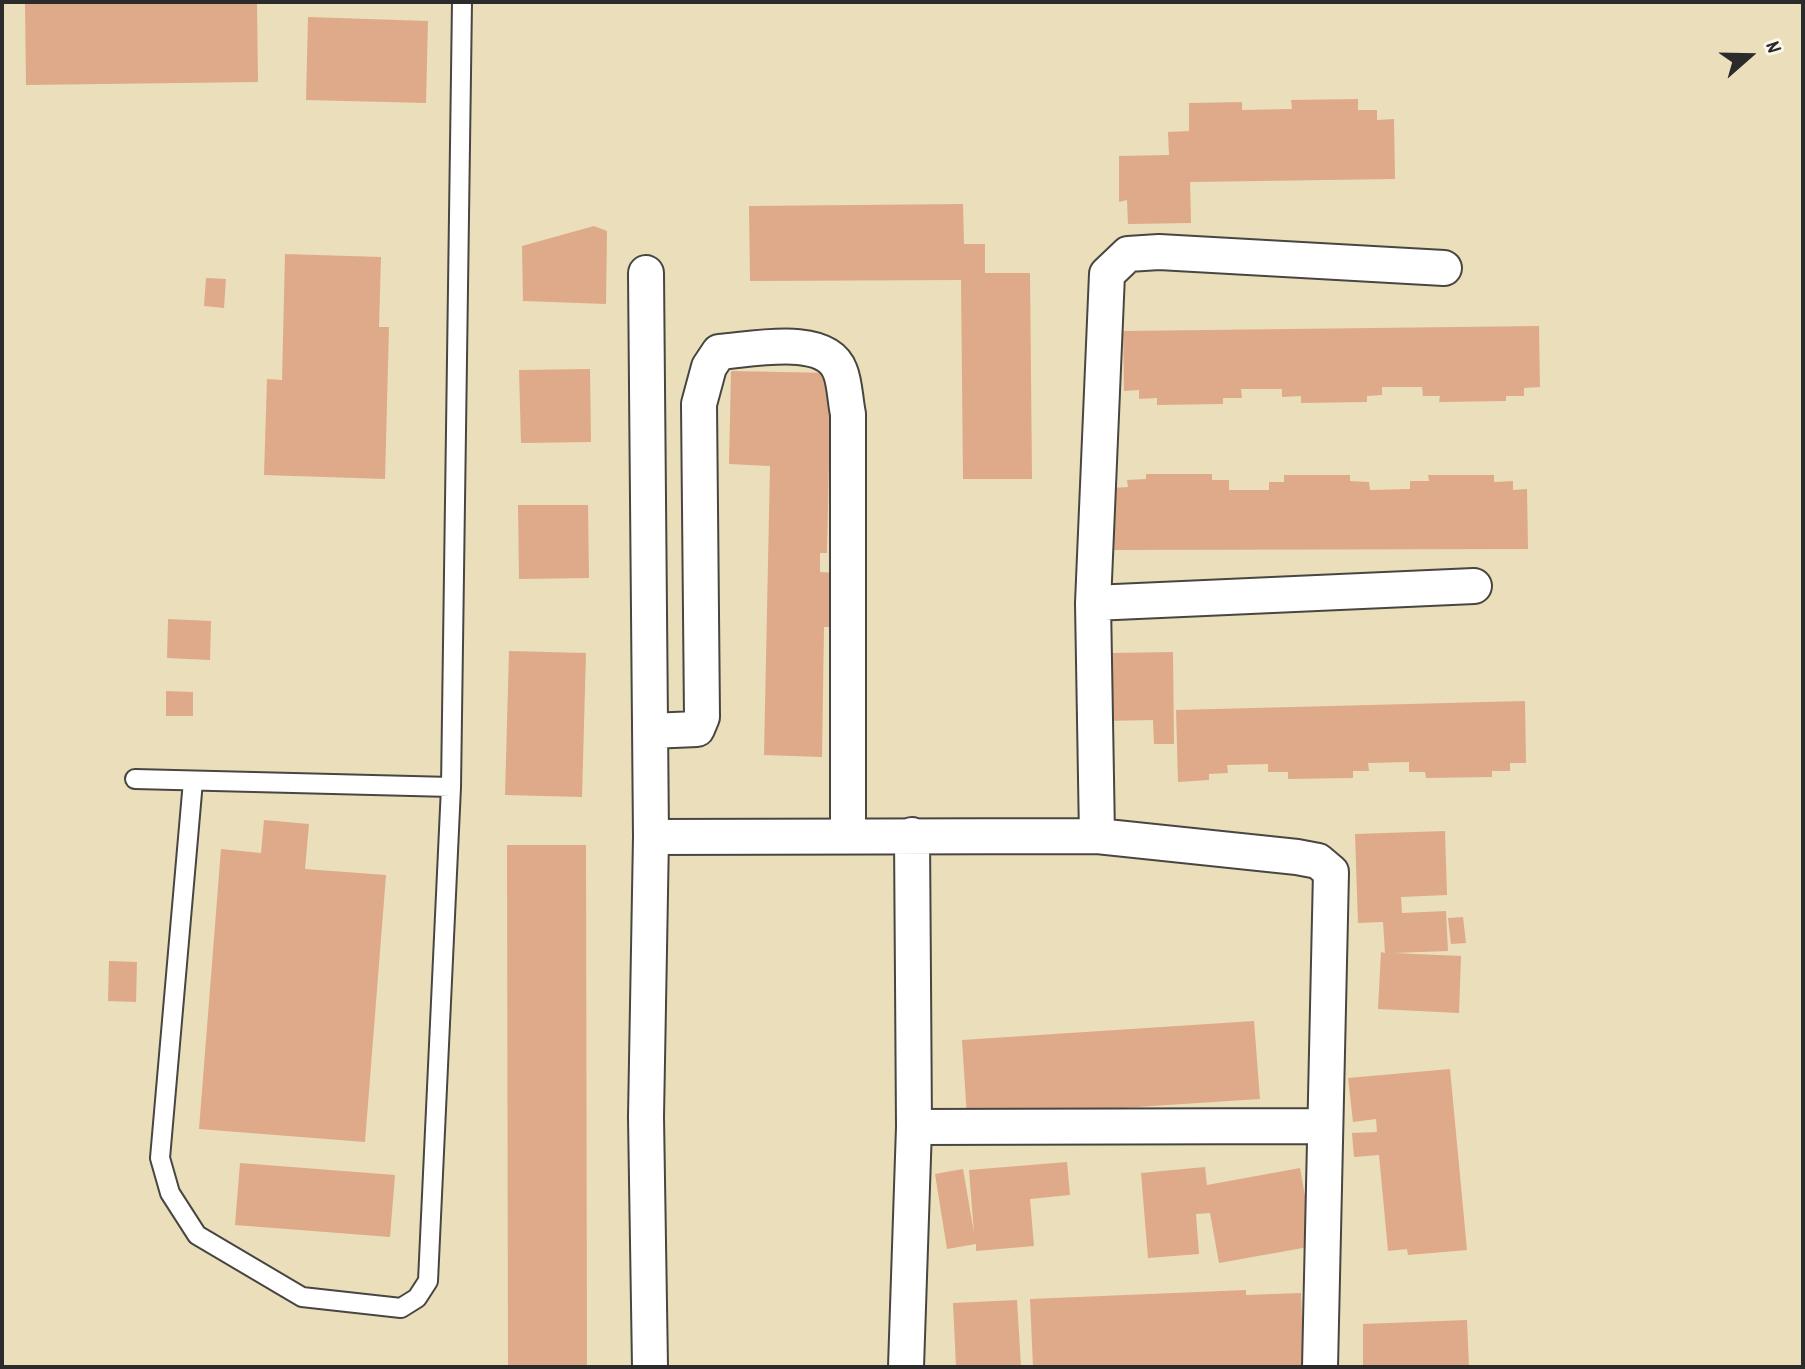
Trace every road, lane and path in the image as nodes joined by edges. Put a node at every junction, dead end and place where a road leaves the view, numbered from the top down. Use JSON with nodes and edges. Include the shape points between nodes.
{"nodes":[{"id":1,"x":462,"y":2,"type":"edge"},
{"id":2,"x":1444,"y":268,"type":"dead end"},
{"id":3,"x":646,"y":273,"type":"dead end"},
{"id":4,"x":1474,"y":586,"type":"dead end"},
{"id":5,"x":1093,"y":603,"type":"junction"},
{"id":6,"x":650,"y":731,"type":"junction"},
{"id":7,"x":135,"y":779,"type":"dead end"},
{"id":8,"x":193,"y":781,"type":"junction"},
{"id":9,"x":451,"y":787,"type":"junction"},
{"id":10,"x":848,"y":835,"type":"junction"},
{"id":11,"x":912,"y":835,"type":"junction"},
{"id":12,"x":1097,"y":836,"type":"junction"},
{"id":13,"x":651,"y":837,"type":"junction"},
{"id":14,"x":1324,"y":1126,"type":"junction"},
{"id":15,"x":914,"y":1127,"type":"junction"},
{"id":16,"x":650,"y":1367,"type":"edge"},
{"id":17,"x":906,"y":1367,"type":"edge"},
{"id":18,"x":1320,"y":1367,"type":"edge"}],
"edges":[{"from":1,"to":9,"type":"lane"},
{"from":2,"to":5,"type":"street","via":[[1159,252],[1128,254],[1107,274]]},
{"from":3,"to":6,"type":"street"},
{"from":4,"to":5,"type":"street"},
{"from":5,"to":12,"type":"street"},
{"from":6,"to":10,"type":"street","via":[[697,729],[702,717],[699,404],[709,367],[719,352],[807,346],[829,354],[840,370],[848,414]]},
{"from":6,"to":13,"type":"street"},
{"from":7,"to":8,"type":"lane"},
{"from":8,"to":9,"type":"lane"},
{"from":8,"to":9,"type":"lane","via":[[160,1158],[170,1193],[197,1235],[302,1297],[401,1308],[417,1298],[428,1281]]},
{"from":10,"to":11,"type":"street"},
{"from":10,"to":13,"type":"street"},
{"from":11,"to":12,"type":"street"},
{"from":11,"to":15,"type":"street"},
{"from":12,"to":14,"type":"street","via":[[1297,857],[1318,861],[1331,872]]},
{"from":13,"to":16,"type":"street","via":[[646,1117]]},
{"from":14,"to":15,"type":"street"},
{"from":14,"to":18,"type":"street"},
{"from":15,"to":17,"type":"street"}]}
